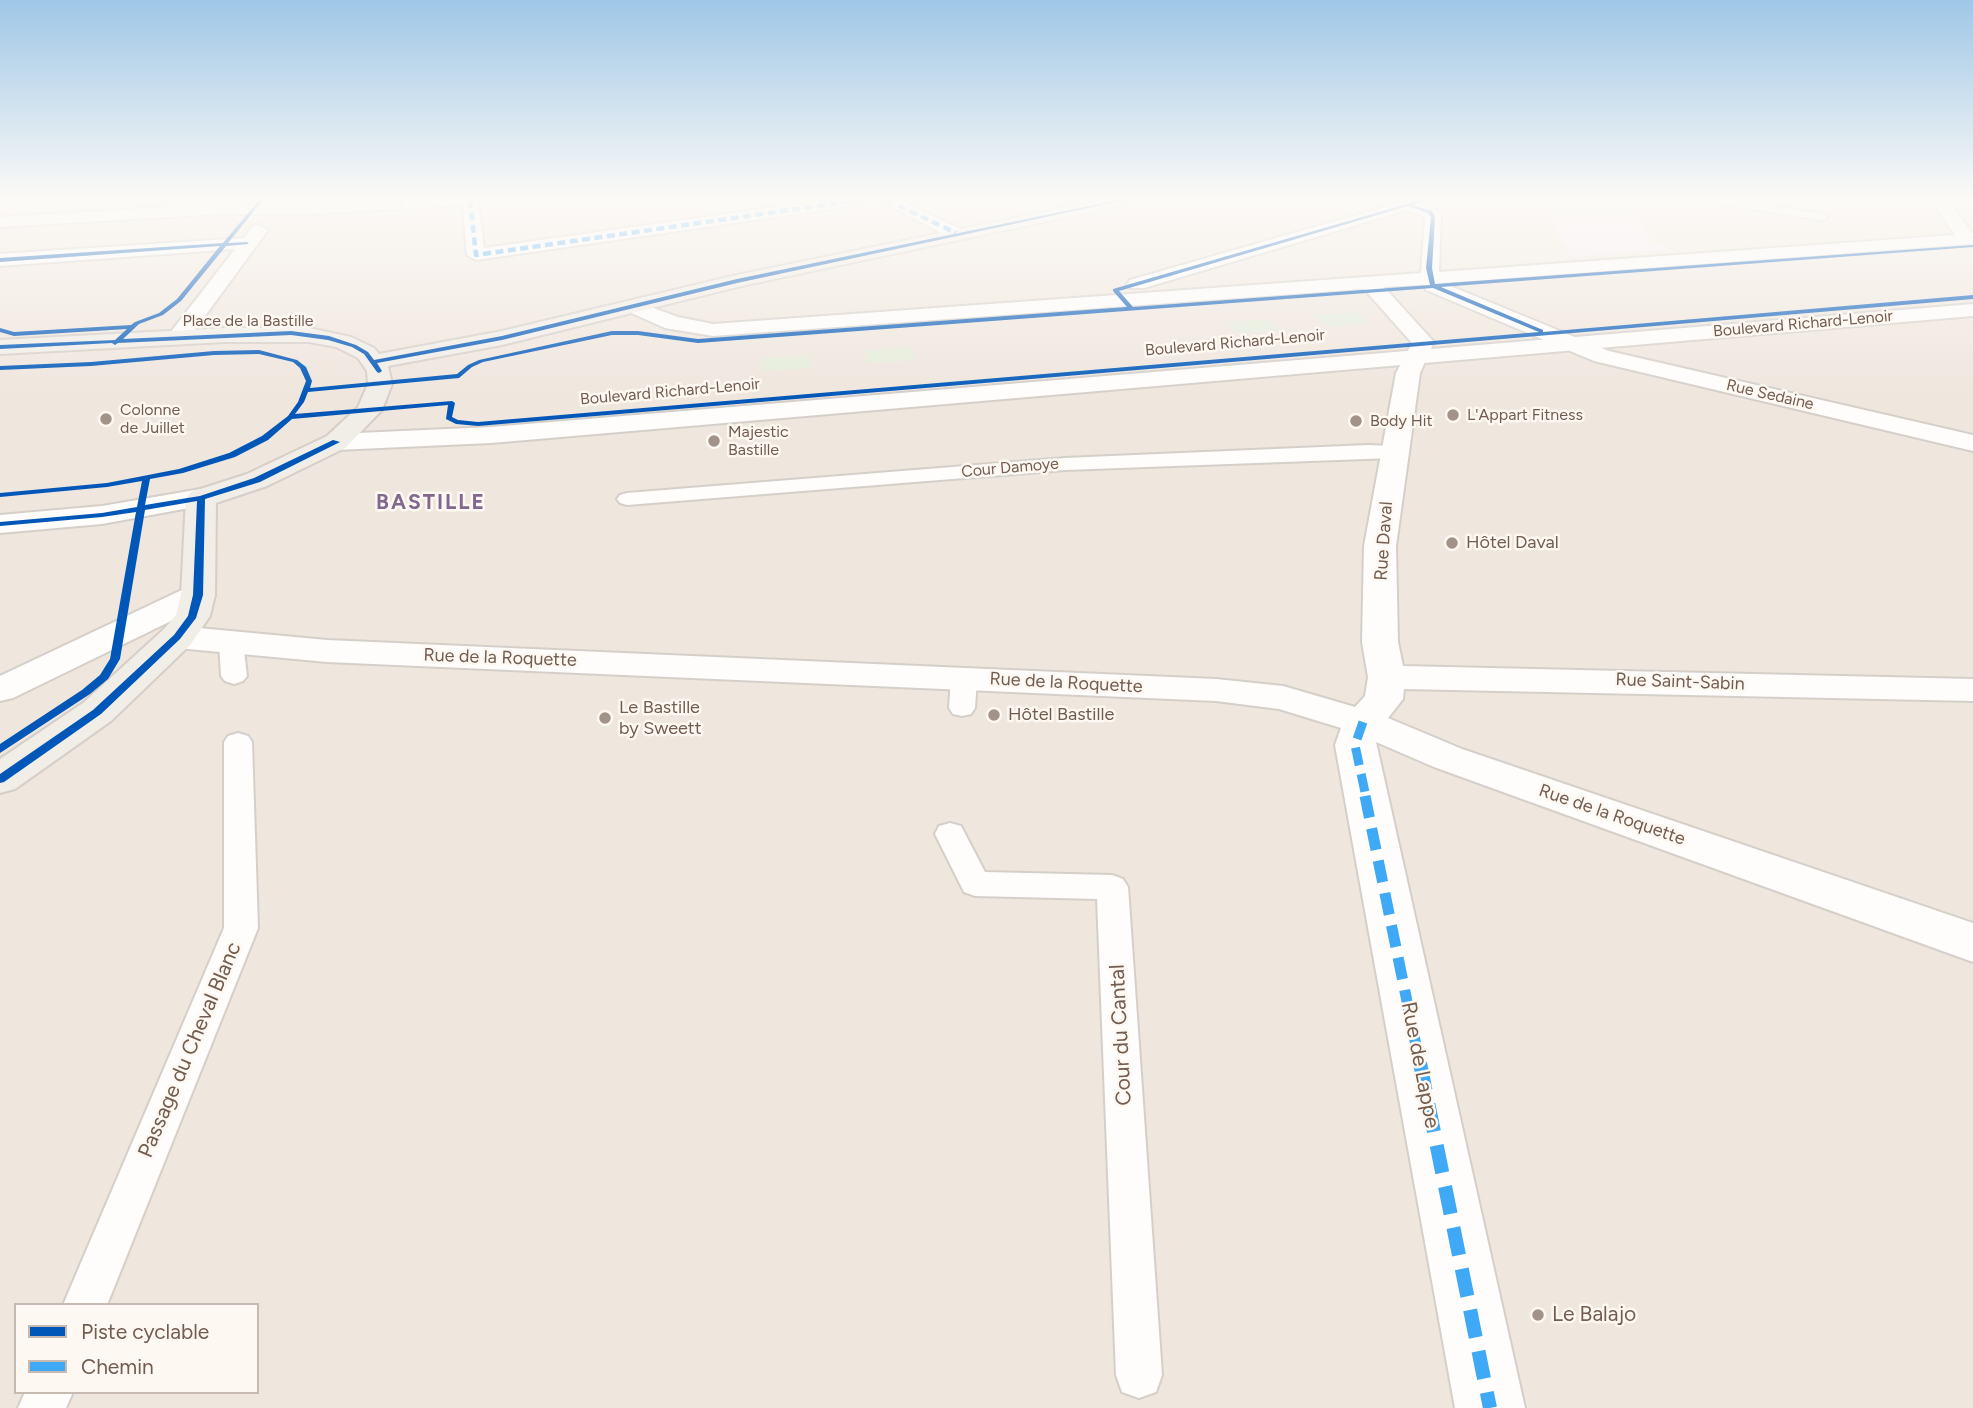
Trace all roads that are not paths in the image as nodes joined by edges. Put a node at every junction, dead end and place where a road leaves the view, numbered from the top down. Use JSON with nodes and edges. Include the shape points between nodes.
{"nodes":[{"id":1,"x":230,"y":266,"type":"edge"},
{"id":2,"x":811,"y":266,"type":"edge"},
{"id":3,"x":1199,"y":266,"type":"edge"},
{"id":4,"x":1430,"y":266,"type":"edge"},
{"id":5,"x":1608,"y":266,"type":"edge"},
{"id":6,"x":1429,"y":279,"type":"junction"},
{"id":7,"x":1368,"y":283,"type":"junction"},
{"id":8,"x":1124,"y":301,"type":"junction"},
{"id":9,"x":634,"y":307,"type":"junction"},
{"id":10,"x":1973,"y":310,"type":"edge"},
{"id":11,"x":178,"y":337,"type":"junction"},
{"id":12,"x":1569,"y":343,"type":"junction"},
{"id":13,"x":0,"y":347,"type":"edge"},
{"id":14,"x":1416,"y":355,"type":"junction"},
{"id":15,"x":374,"y":362,"type":"junction"},
{"id":16,"x":336,"y":442,"type":"junction"},
{"id":17,"x":1973,"y":443,"type":"edge"},
{"id":18,"x":1393,"y":452,"type":"junction"},
{"id":19,"x":201,"y":498,"type":"junction"},
{"id":20,"x":627,"y":499,"type":"dead end"},
{"id":21,"x":0,"y":524,"type":"edge"},
{"id":22,"x":198,"y":595,"type":"junction"},
{"id":23,"x":177,"y":637,"type":"junction"},
{"id":24,"x":0,"y":690,"type":"edge"},
{"id":25,"x":1973,"y":691,"type":"edge"},
{"id":26,"x":1375,"y":699,"type":"junction"},
{"id":27,"x":238,"y":742,"type":"dead end"},
{"id":28,"x":0,"y":779,"type":"edge"},
{"id":29,"x":950,"y":834,"type":"dead end"},
{"id":30,"x":1973,"y":943,"type":"edge"},
{"id":31,"x":86,"y":1303,"type":"edge"},
{"id":32,"x":1139,"y":1376,"type":"dead end"},
{"id":33,"x":1490,"y":1408,"type":"edge"}],
"edges":[{"from":1,"to":11,"type":"street"},
{"from":2,"to":9,"type":"main road"},
{"from":3,"to":8,"type":"street","via":[[1115,290]]},
{"from":4,"to":6,"type":"street"},
{"from":5,"to":6,"type":"street"},
{"from":6,"to":7,"type":"street"},
{"from":6,"to":12,"type":"street","name":"Rue Sedaine","via":[[1433,286]]},
{"from":7,"to":8,"type":"street"},
{"from":7,"to":14,"type":"street","via":[[1423,342]]},
{"from":8,"to":9,"type":"street","via":[[713,330],[673,323]]},
{"from":9,"to":15,"type":"main road"},
{"from":10,"to":12,"type":"street","name":"Boulevard Richard-Lenoir"},
{"from":11,"to":13,"type":"main road","name":"Place de la Bastille"},
{"from":11,"to":15,"type":"main road","name":"Place de la Bastille","via":[[309,335],[354,346]]},
{"from":12,"to":14,"type":"street","name":"Boulevard Richard-Lenoir"},
{"from":12,"to":17,"type":"street","name":"Rue Sedaine","via":[[1602,356]]},
{"from":14,"to":16,"type":"street","name":"Boulevard Richard-Lenoir","via":[[491,435]]},
{"from":14,"to":18,"type":"street","name":"Rue Daval","via":[[1408,373]]},
{"from":15,"to":16,"type":"main road","via":[[380,384],[369,410]]},
{"from":16,"to":19,"type":"main road","via":[[257,480]]},
{"from":18,"to":20,"type":"lane","name":"Cour Damoye","via":[[1065,464]]},
{"from":18,"to":26,"type":"street","name":"Rue Daval","via":[[1380,547]]},
{"from":19,"to":21,"type":"street","via":[[102,515]]},
{"from":19,"to":22,"type":"main road"},
{"from":22,"to":23,"type":"main road","via":[[193,616]]},
{"from":22,"to":24,"type":"street"},
{"from":23,"to":26,"type":"street","name":"Rue de la Roquette","via":[[232,659],[327,651],[963,693],[1250,693],[1325,709]]},
{"from":23,"to":28,"type":"main road","via":[[97,712]]},
{"from":25,"to":26,"type":"street","name":"Rue Saint-Sabin"},
{"from":26,"to":30,"type":"street","name":"Rue de la Roquette","via":[[1448,758]]},
{"from":26,"to":33,"type":"street","name":"Rue de Lappe","via":[[1355,745]]},
{"from":27,"to":31,"type":"lane","name":"Passage du Cheval Blanc","via":[[241,928]]},
{"from":29,"to":32,"type":"lane","name":"Cour du Cantal","via":[[975,884],[1112,887]]}]}
